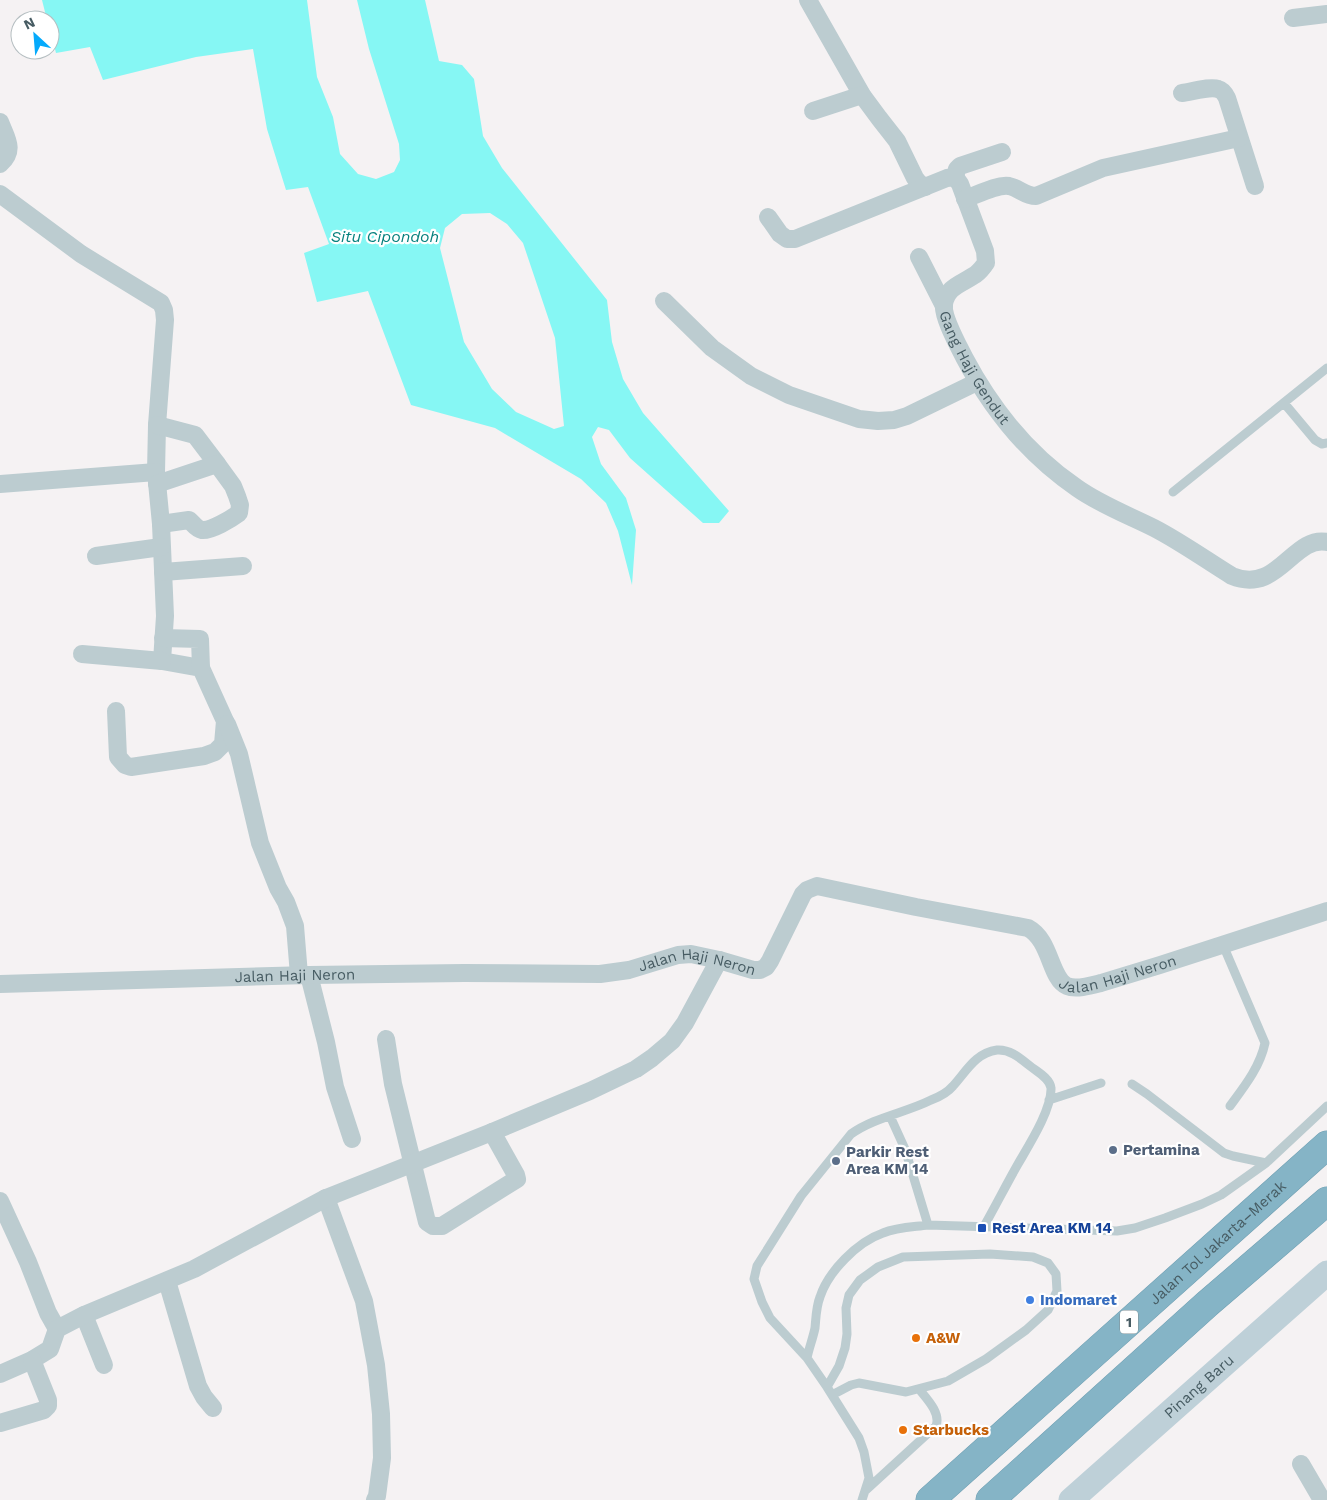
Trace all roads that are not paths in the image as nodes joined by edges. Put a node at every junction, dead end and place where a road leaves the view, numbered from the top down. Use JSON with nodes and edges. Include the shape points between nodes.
{"nodes":[{"id":1,"x":808,"y":0,"type":"edge"},
{"id":2,"x":1327,"y":14,"type":"edge"},
{"id":3,"x":1293,"y":18,"type":"dead end"},
{"id":4,"x":1182,"y":93,"type":"dead end"},
{"id":5,"x":862,"y":94,"type":"junction"},
{"id":6,"x":813,"y":112,"type":"dead end"},
{"id":7,"x":0,"y":122,"type":"edge"},
{"id":8,"x":1239,"y":138,"type":"junction"},
{"id":9,"x":1002,"y":152,"type":"dead end"},
{"id":10,"x":0,"y":164,"type":"edge"},
{"id":11,"x":955,"y":177,"type":"junction"},
{"id":12,"x":1255,"y":186,"type":"dead end"},
{"id":13,"x":925,"y":187,"type":"junction"},
{"id":14,"x":0,"y":194,"type":"edge"},
{"id":15,"x":965,"y":199,"type":"junction"},
{"id":16,"x":768,"y":217,"type":"dead end"},
{"id":17,"x":919,"y":257,"type":"dead end"},
{"id":18,"x":664,"y":301,"type":"dead end"},
{"id":19,"x":944,"y":306,"type":"junction"},
{"id":20,"x":1327,"y":368,"type":"edge"},
{"id":21,"x":977,"y":382,"type":"junction"},
{"id":22,"x":1284,"y":403,"type":"junction"},
{"id":23,"x":157,"y":425,"type":"junction"},
{"id":24,"x":1327,"y":443,"type":"edge"},
{"id":25,"x":217,"y":464,"type":"junction"},
{"id":26,"x":157,"y":478,"type":"junction"},
{"id":27,"x":0,"y":484,"type":"edge"},
{"id":28,"x":1173,"y":492,"type":"dead end"},
{"id":29,"x":161,"y":524,"type":"junction"},
{"id":30,"x":1327,"y":542,"type":"edge"},
{"id":31,"x":161,"y":547,"type":"junction"},
{"id":32,"x":96,"y":556,"type":"dead end"},
{"id":33,"x":243,"y":566,"type":"dead end"},
{"id":34,"x":163,"y":572,"type":"junction"},
{"id":35,"x":163,"y":638,"type":"junction"},
{"id":36,"x":82,"y":654,"type":"dead end"},
{"id":37,"x":162,"y":661,"type":"junction"},
{"id":38,"x":201,"y":668,"type":"junction"},
{"id":39,"x":116,"y":711,"type":"dead end"},
{"id":40,"x":225,"y":721,"type":"junction"},
{"id":41,"x":1327,"y":911,"type":"edge"},
{"id":42,"x":1223,"y":945,"type":"junction"},
{"id":43,"x":718,"y":960,"type":"junction"},
{"id":44,"x":304,"y":975,"type":"junction"},
{"id":45,"x":0,"y":984,"type":"edge"},
{"id":46,"x":386,"y":1039,"type":"dead end"},
{"id":47,"x":1101,"y":1082,"type":"dead end"},
{"id":48,"x":1132,"y":1084,"type":"dead end"},
{"id":49,"x":1049,"y":1100,"type":"junction"},
{"id":50,"x":1230,"y":1106,"type":"dead end"},
{"id":51,"x":1327,"y":1106,"type":"edge"},
{"id":52,"x":890,"y":1116,"type":"junction"},
{"id":53,"x":492,"y":1132,"type":"junction"},
{"id":54,"x":352,"y":1140,"type":"dead end"},
{"id":55,"x":1327,"y":1145,"type":"edge"},
{"id":56,"x":1266,"y":1163,"type":"junction"},
{"id":57,"x":412,"y":1164,"type":"junction"},
{"id":58,"x":326,"y":1198,"type":"junction"},
{"id":59,"x":1327,"y":1200,"type":"edge"},
{"id":60,"x":0,"y":1202,"type":"edge"},
{"id":61,"x":928,"y":1225,"type":"junction"},
{"id":62,"x":983,"y":1228,"type":"junction"},
{"id":63,"x":1327,"y":1273,"type":"edge"},
{"id":64,"x":167,"y":1282,"type":"junction"},
{"id":65,"x":84,"y":1315,"type":"junction"},
{"id":66,"x":57,"y":1329,"type":"junction"},
{"id":67,"x":806,"y":1358,"type":"junction"},
{"id":68,"x":32,"y":1360,"type":"junction"},
{"id":69,"x":104,"y":1365,"type":"dead end"},
{"id":70,"x":0,"y":1374,"type":"edge"},
{"id":71,"x":919,"y":1389,"type":"junction"},
{"id":72,"x":829,"y":1391,"type":"junction"},
{"id":73,"x":213,"y":1408,"type":"dead end"},
{"id":74,"x":0,"y":1423,"type":"edge"},
{"id":75,"x":1301,"y":1464,"type":"dead end"},
{"id":76,"x":863,"y":1496,"type":"edge"},
{"id":77,"x":375,"y":1500,"type":"edge"},
{"id":78,"x":930,"y":1500,"type":"edge"},
{"id":79,"x":990,"y":1500,"type":"edge"},
{"id":80,"x":1071,"y":1500,"type":"edge"},
{"id":81,"x":1322,"y":1500,"type":"edge"}],
"edges":[{"from":1,"to":5,"type":"street"},
{"from":2,"to":3,"type":"street"},
{"from":4,"to":8,"type":"street","via":[[1218,88],[1227,98]]},
{"from":5,"to":6,"type":"street"},
{"from":5,"to":13,"type":"street","via":[[898,141],[915,178]]},
{"from":7,"to":10,"type":"street","via":[[9,144],[9,153]]},
{"from":8,"to":12,"type":"street"},
{"from":8,"to":15,"type":"street","via":[[1103,168],[1036,196],[1000,186]]},
{"from":9,"to":11,"type":"street","via":[[960,166]]},
{"from":11,"to":13,"type":"street"},
{"from":11,"to":15,"type":"street","name":"Gang Haji Gendut"},
{"from":13,"to":16,"type":"street","via":[[795,239],[787,239],[780,234]]},
{"from":14,"to":23,"type":"street","via":[[81,254],[161,303],[165,320]]},
{"from":15,"to":19,"type":"street","name":"Gang Haji Gendut","via":[[985,250],[986,263],[981,271],[956,285]]},
{"from":17,"to":19,"type":"street"},
{"from":18,"to":21,"type":"street","via":[[712,348],[751,376],[789,395],[859,419],[894,420],[907,416]]},
{"from":19,"to":21,"type":"street","name":"Gang Haji Gendut","via":[[956,341]]},
{"from":20,"to":22,"type":"lane"},
{"from":21,"to":30,"type":"street","name":"Gang Haji Gendut","via":[[1016,434],[1070,484],[1155,528],[1232,576],[1241,580],[1259,579],[1315,542]]},
{"from":22,"to":24,"type":"lane","via":[[1314,440]]},
{"from":22,"to":28,"type":"lane"},
{"from":23,"to":25,"type":"street","via":[[196,435]]},
{"from":23,"to":26,"type":"street"},
{"from":25,"to":26,"type":"street"},
{"from":25,"to":29,"type":"street","via":[[233,486],[240,505],[239,513],[201,530],[189,520]]},
{"from":26,"to":27,"type":"street"},
{"from":26,"to":29,"type":"street"},
{"from":29,"to":31,"type":"street"},
{"from":31,"to":32,"type":"street"},
{"from":31,"to":34,"type":"street"},
{"from":33,"to":34,"type":"street"},
{"from":34,"to":35,"type":"street"},
{"from":35,"to":37,"type":"street"},
{"from":35,"to":38,"type":"street","via":[[200,639]]},
{"from":36,"to":37,"type":"street"},
{"from":37,"to":38,"type":"street"},
{"from":38,"to":40,"type":"street"},
{"from":39,"to":40,"type":"street","via":[[118,757],[131,767],[215,752],[223,744]]},
{"from":40,"to":44,"type":"street","via":[[239,754],[260,843],[295,926]]},
{"from":41,"to":42,"type":"street","name":"Jalan Haji Neron"},
{"from":42,"to":43,"type":"street","name":"Jalan Haji Neron","via":[[1101,983],[1067,986],[1060,980],[1042,939],[1028,928],[817,886],[803,894],[766,967],[754,970]]},
{"from":42,"to":50,"type":"lane","via":[[1265,1044],[1249,1080]]},
{"from":43,"to":44,"type":"street","name":"Jalan Haji Neron","via":[[691,954],[678,955],[629,970],[600,974]]},
{"from":43,"to":53,"type":"street","via":[[681,1029],[672,1042],[652,1058],[614,1080]]},
{"from":44,"to":45,"type":"street","name":"Jalan Haji Neron"},
{"from":44,"to":54,"type":"street"},
{"from":46,"to":57,"type":"street"},
{"from":47,"to":49,"type":"lane"},
{"from":48,"to":56,"type":"lane","via":[[1224,1152]]},
{"from":49,"to":52,"type":"lane","via":[[1050,1085],[1046,1079],[1013,1053],[997,1050],[971,1064],[949,1090],[931,1101]]},
{"from":49,"to":62,"type":"lane","via":[[1039,1126]]},
{"from":51,"to":56,"type":"lane"},
{"from":52,"to":61,"type":"lane"},
{"from":52,"to":67,"type":"lane","via":[[858,1128],[851,1134],[802,1196],[757,1266],[754,1279],[770,1318]]},
{"from":53,"to":57,"type":"street"},
{"from":53,"to":57,"type":"street","via":[[517,1180],[442,1226],[427,1222]]},
{"from":55,"to":78,"type":"highway","name":"Jalan Tol Jakarta–Merak","number":"1"},
{"from":56,"to":62,"type":"lane","via":[[1221,1195],[1135,1228],[1117,1231]]},
{"from":57,"to":58,"type":"street"},
{"from":58,"to":64,"type":"street"},
{"from":58,"to":77,"type":"street","via":[[364,1300],[376,1365],[382,1458]]},
{"from":59,"to":79,"type":"highway"},
{"from":60,"to":66,"type":"street"},
{"from":61,"to":62,"type":"lane"},
{"from":61,"to":67,"type":"lane","via":[[882,1233],[866,1241],[837,1267],[820,1298]]},
{"from":63,"to":80,"type":"main road","name":"Pinang Baru"},
{"from":64,"to":65,"type":"street"},
{"from":64,"to":73,"type":"street","via":[[198,1386]]},
{"from":65,"to":66,"type":"street"},
{"from":65,"to":69,"type":"street"},
{"from":66,"to":68,"type":"street","via":[[50,1349]]},
{"from":67,"to":72,"type":"lane"},
{"from":68,"to":70,"type":"street"},
{"from":68,"to":74,"type":"street","via":[[48,1406]]},
{"from":71,"to":72,"type":"lane","via":[[906,1392],[859,1383]]},
{"from":71,"to":72,"type":"lane","via":[[948,1381],[986,1359],[1048,1310],[1057,1291],[1056,1274],[1048,1263],[1033,1257],[940,1255],[903,1257],[878,1267],[860,1280],[849,1295],[845,1348]]},
{"from":71,"to":76,"type":"lane","via":[[937,1415],[936,1426]]},
{"from":72,"to":76,"type":"lane","via":[[859,1438],[864,1452],[868,1478]]},
{"from":75,"to":81,"type":"street"}]}
